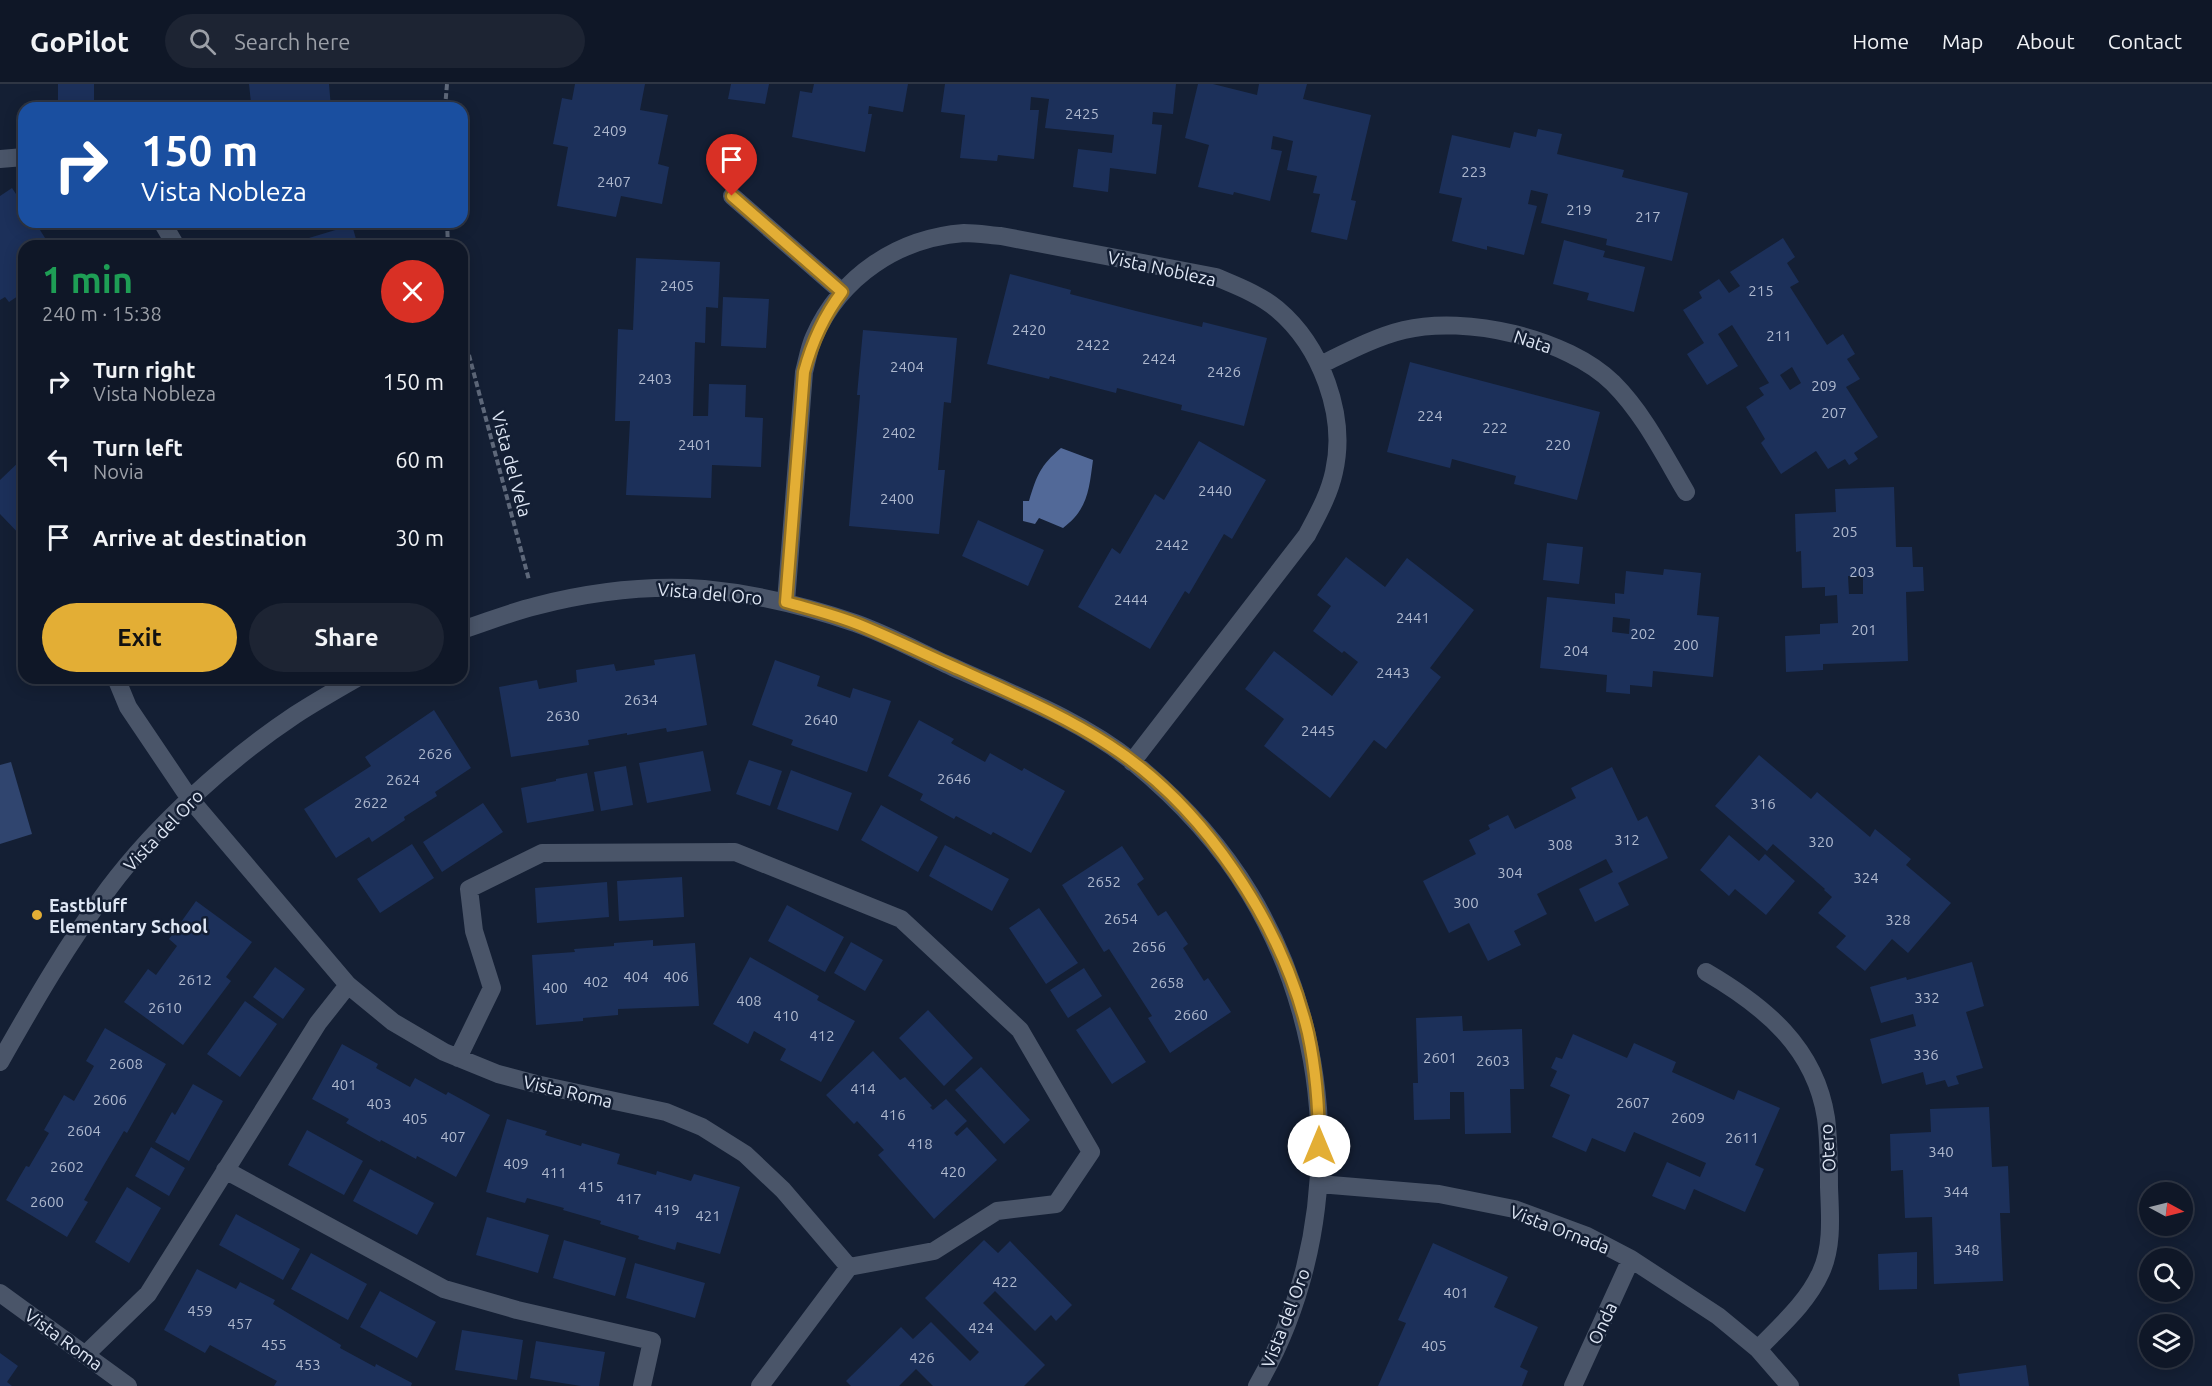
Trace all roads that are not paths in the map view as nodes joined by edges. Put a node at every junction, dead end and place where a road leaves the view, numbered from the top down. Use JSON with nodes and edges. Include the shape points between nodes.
{"nodes":[{"id":1,"x":18,"y":158,"type":"edge"},
{"id":2,"x":0,"y":159,"type":"edge"},
{"id":3,"x":732,"y":196,"type":"dead end"},
{"id":4,"x":842,"y":292,"type":"junction"},
{"id":5,"x":1320,"y":365,"type":"junction"},
{"id":6,"x":1686,"y":492,"type":"dead end"},
{"id":7,"x":786,"y":602,"type":"junction"},
{"id":8,"x":468,"y":628,"type":"edge"},
{"id":9,"x":118,"y":684,"type":"edge"},
{"id":10,"x":347,"y":684,"type":"edge"},
{"id":11,"x":1132,"y":762,"type":"junction"},
{"id":12,"x":190,"y":799,"type":"junction"},
{"id":13,"x":1706,"y":972,"type":"dead end"},
{"id":14,"x":348,"y":985,"type":"junction"},
{"id":15,"x":458,"y":1058,"type":"junction"},
{"id":16,"x":0,"y":1062,"type":"edge"},
{"id":17,"x":225,"y":1170,"type":"junction"},
{"id":18,"x":1319,"y":1184,"type":"junction"},
{"id":19,"x":1631,"y":1259,"type":"junction"},
{"id":20,"x":849,"y":1267,"type":"junction"},
{"id":21,"x":0,"y":1293,"type":"edge"},
{"id":22,"x":1758,"y":1349,"type":"junction"},
{"id":23,"x":85,"y":1355,"type":"junction"},
{"id":24,"x":128,"y":1386,"type":"edge"},
{"id":25,"x":642,"y":1386,"type":"edge"},
{"id":26,"x":760,"y":1386,"type":"edge"},
{"id":27,"x":1257,"y":1386,"type":"edge"},
{"id":28,"x":1573,"y":1386,"type":"edge"},
{"id":29,"x":1790,"y":1386,"type":"edge"}],
"edges":[{"from":1,"to":2,"type":"street"},
{"from":3,"to":4,"type":"street"},
{"from":4,"to":5,"type":"street","name":"Vista Nobleza","via":[[867,268],[897,250],[928,239],[966,233],[1000,236],[1216,277],[1248,290],[1277,310],[1307,342]]},
{"from":4,"to":7,"type":"street","name":"Vista Nobleza","via":[[813,338],[804,372]]},
{"from":5,"to":6,"type":"street","name":"Nata","via":[[1404,330],[1448,325],[1492,328],[1546,344],[1581,359],[1612,381],[1637,410]]},
{"from":5,"to":11,"type":"street","name":"Vista Nobleza","via":[[1332,399],[1337,434],[1335,470],[1324,504],[1307,535]]},
{"from":7,"to":8,"type":"street","name":"Vista del Oro","via":[[703,589],[646,589],[591,594],[536,606]]},
{"from":7,"to":11,"type":"street","name":"Vista del Oro","via":[[858,624],[1049,711]]},
{"from":9,"to":12,"type":"street","name":"Vista Roma","via":[[128,707]]},
{"from":10,"to":12,"type":"street","name":"Vista del Oro","via":[[294,716]]},
{"from":11,"to":18,"type":"street","name":"Vista del Oro","via":[[1205,832],[1250,893],[1284,961],[1308,1033],[1319,1108]]},
{"from":12,"to":14,"type":"street","name":"Vista Roma"},
{"from":12,"to":16,"type":"street","name":"Vista del Oro","via":[[111,886],[65,950]]},
{"from":13,"to":22,"type":"street","name":"Otero","via":[[1771,1017],[1796,1046],[1814,1079],[1825,1116],[1831,1234],[1822,1270],[1807,1298]]},
{"from":14,"to":15,"type":"street","name":"Vista Roma","via":[[393,1022]]},
{"from":14,"to":17,"type":"street","via":[[318,1023]]},
{"from":15,"to":20,"type":"street","name":"Vista Roma","via":[[498,1074],[666,1112],[702,1126],[746,1154],[783,1190]]},
{"from":15,"to":20,"type":"street","via":[[492,988],[474,931],[469,889],[542,853],[735,852],[901,919],[1020,1030],[1091,1152],[1056,1204],[997,1211],[934,1251]]},
{"from":17,"to":23,"type":"street","via":[[148,1294]]},
{"from":17,"to":25,"type":"street","via":[[444,1289],[652,1341]]},
{"from":18,"to":19,"type":"street","name":"Vista Ornada","via":[[1439,1194],[1514,1209],[1587,1236]]},
{"from":18,"to":27,"type":"street","name":"Vista del Oro","via":[[1308,1257],[1294,1304]]},
{"from":19,"to":22,"type":"street","name":"Vista Ornada","via":[[1718,1316]]},
{"from":19,"to":28,"type":"street","name":"Onda"},
{"from":20,"to":26,"type":"street"},
{"from":21,"to":23,"type":"street","name":"Vista Roma"},
{"from":22,"to":29,"type":"street","name":"Vista Ornada"},
{"from":23,"to":24,"type":"street","name":"Vista Roma"}]}
